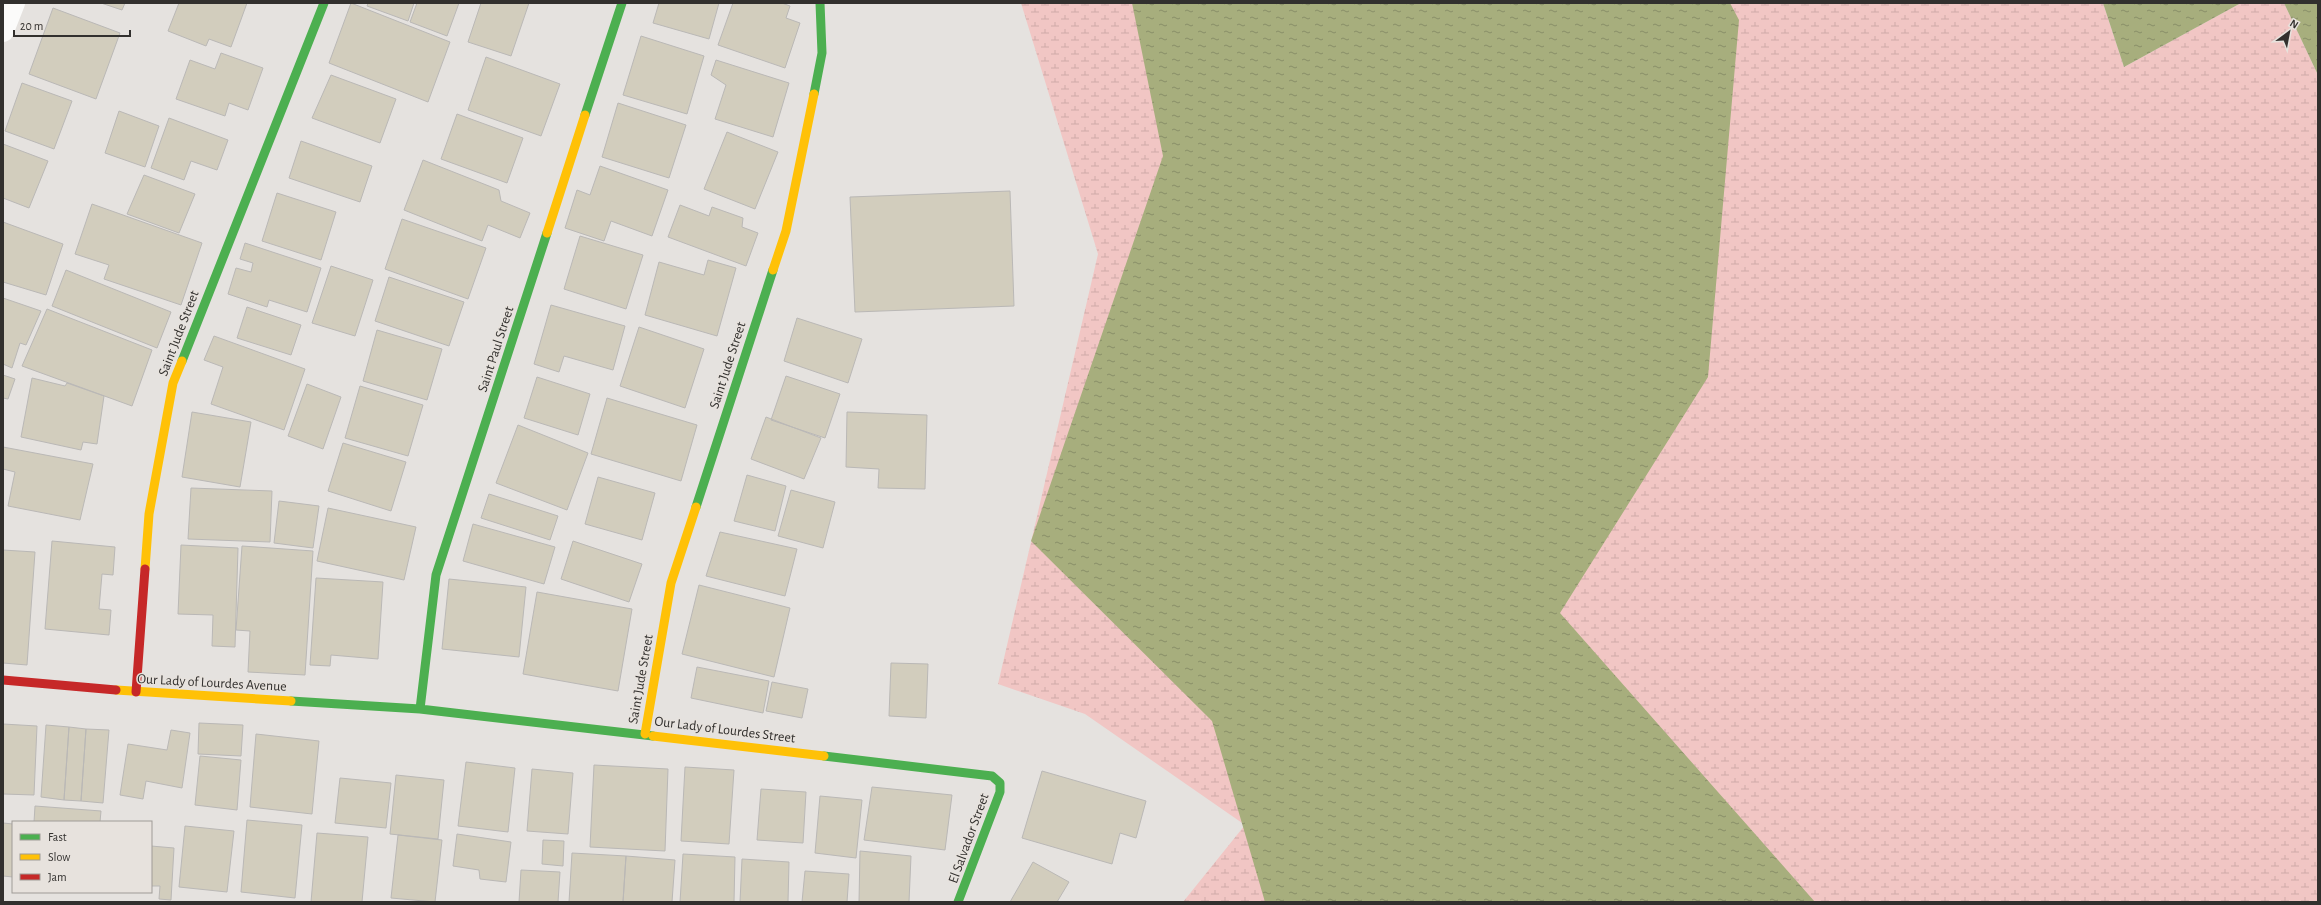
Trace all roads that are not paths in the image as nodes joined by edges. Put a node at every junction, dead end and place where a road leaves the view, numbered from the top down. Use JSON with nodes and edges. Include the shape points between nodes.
{"nodes":[{"id":1,"x":14,"y":3,"type":"edge"},
{"id":2,"x":324,"y":3,"type":"edge"},
{"id":3,"x":622,"y":3,"type":"edge"},
{"id":4,"x":820,"y":3,"type":"edge"},
{"id":5,"x":3,"y":31,"type":"edge"},
{"id":6,"x":3,"y":680,"type":"edge"},
{"id":7,"x":136,"y":692,"type":"junction"},
{"id":8,"x":420,"y":709,"type":"junction"},
{"id":9,"x":645,"y":734,"type":"junction"},
{"id":10,"x":1000,"y":783,"type":"joint"},
{"id":11,"x":958,"y":902,"type":"edge"}],
"edges":[{"from":1,"to":5,"type":"street"},
{"from":2,"to":7,"type":"street","name":"Saint Jude Street","via":[[173,383],[149,514]]},
{"from":3,"to":8,"type":"street","name":"Saint Paul Street","via":[[436,575]]},
{"from":4,"to":9,"type":"street","name":"Saint Jude Street","via":[[822,53],[786,231],[671,582]]},
{"from":6,"to":7,"type":"street","name":"Our Lady of Lourdes Avenue"},
{"from":7,"to":8,"type":"street","name":"Our Lady of Lourdes Avenue"},
{"from":8,"to":9,"type":"street","name":"Our Lady of Lourdes Street"},
{"from":9,"to":10,"type":"street","name":"Our Lady of Lourdes Street","via":[[992,776]]},
{"from":10,"to":11,"type":"street","name":"El Salvador Street","via":[[1000,792]]}]}
